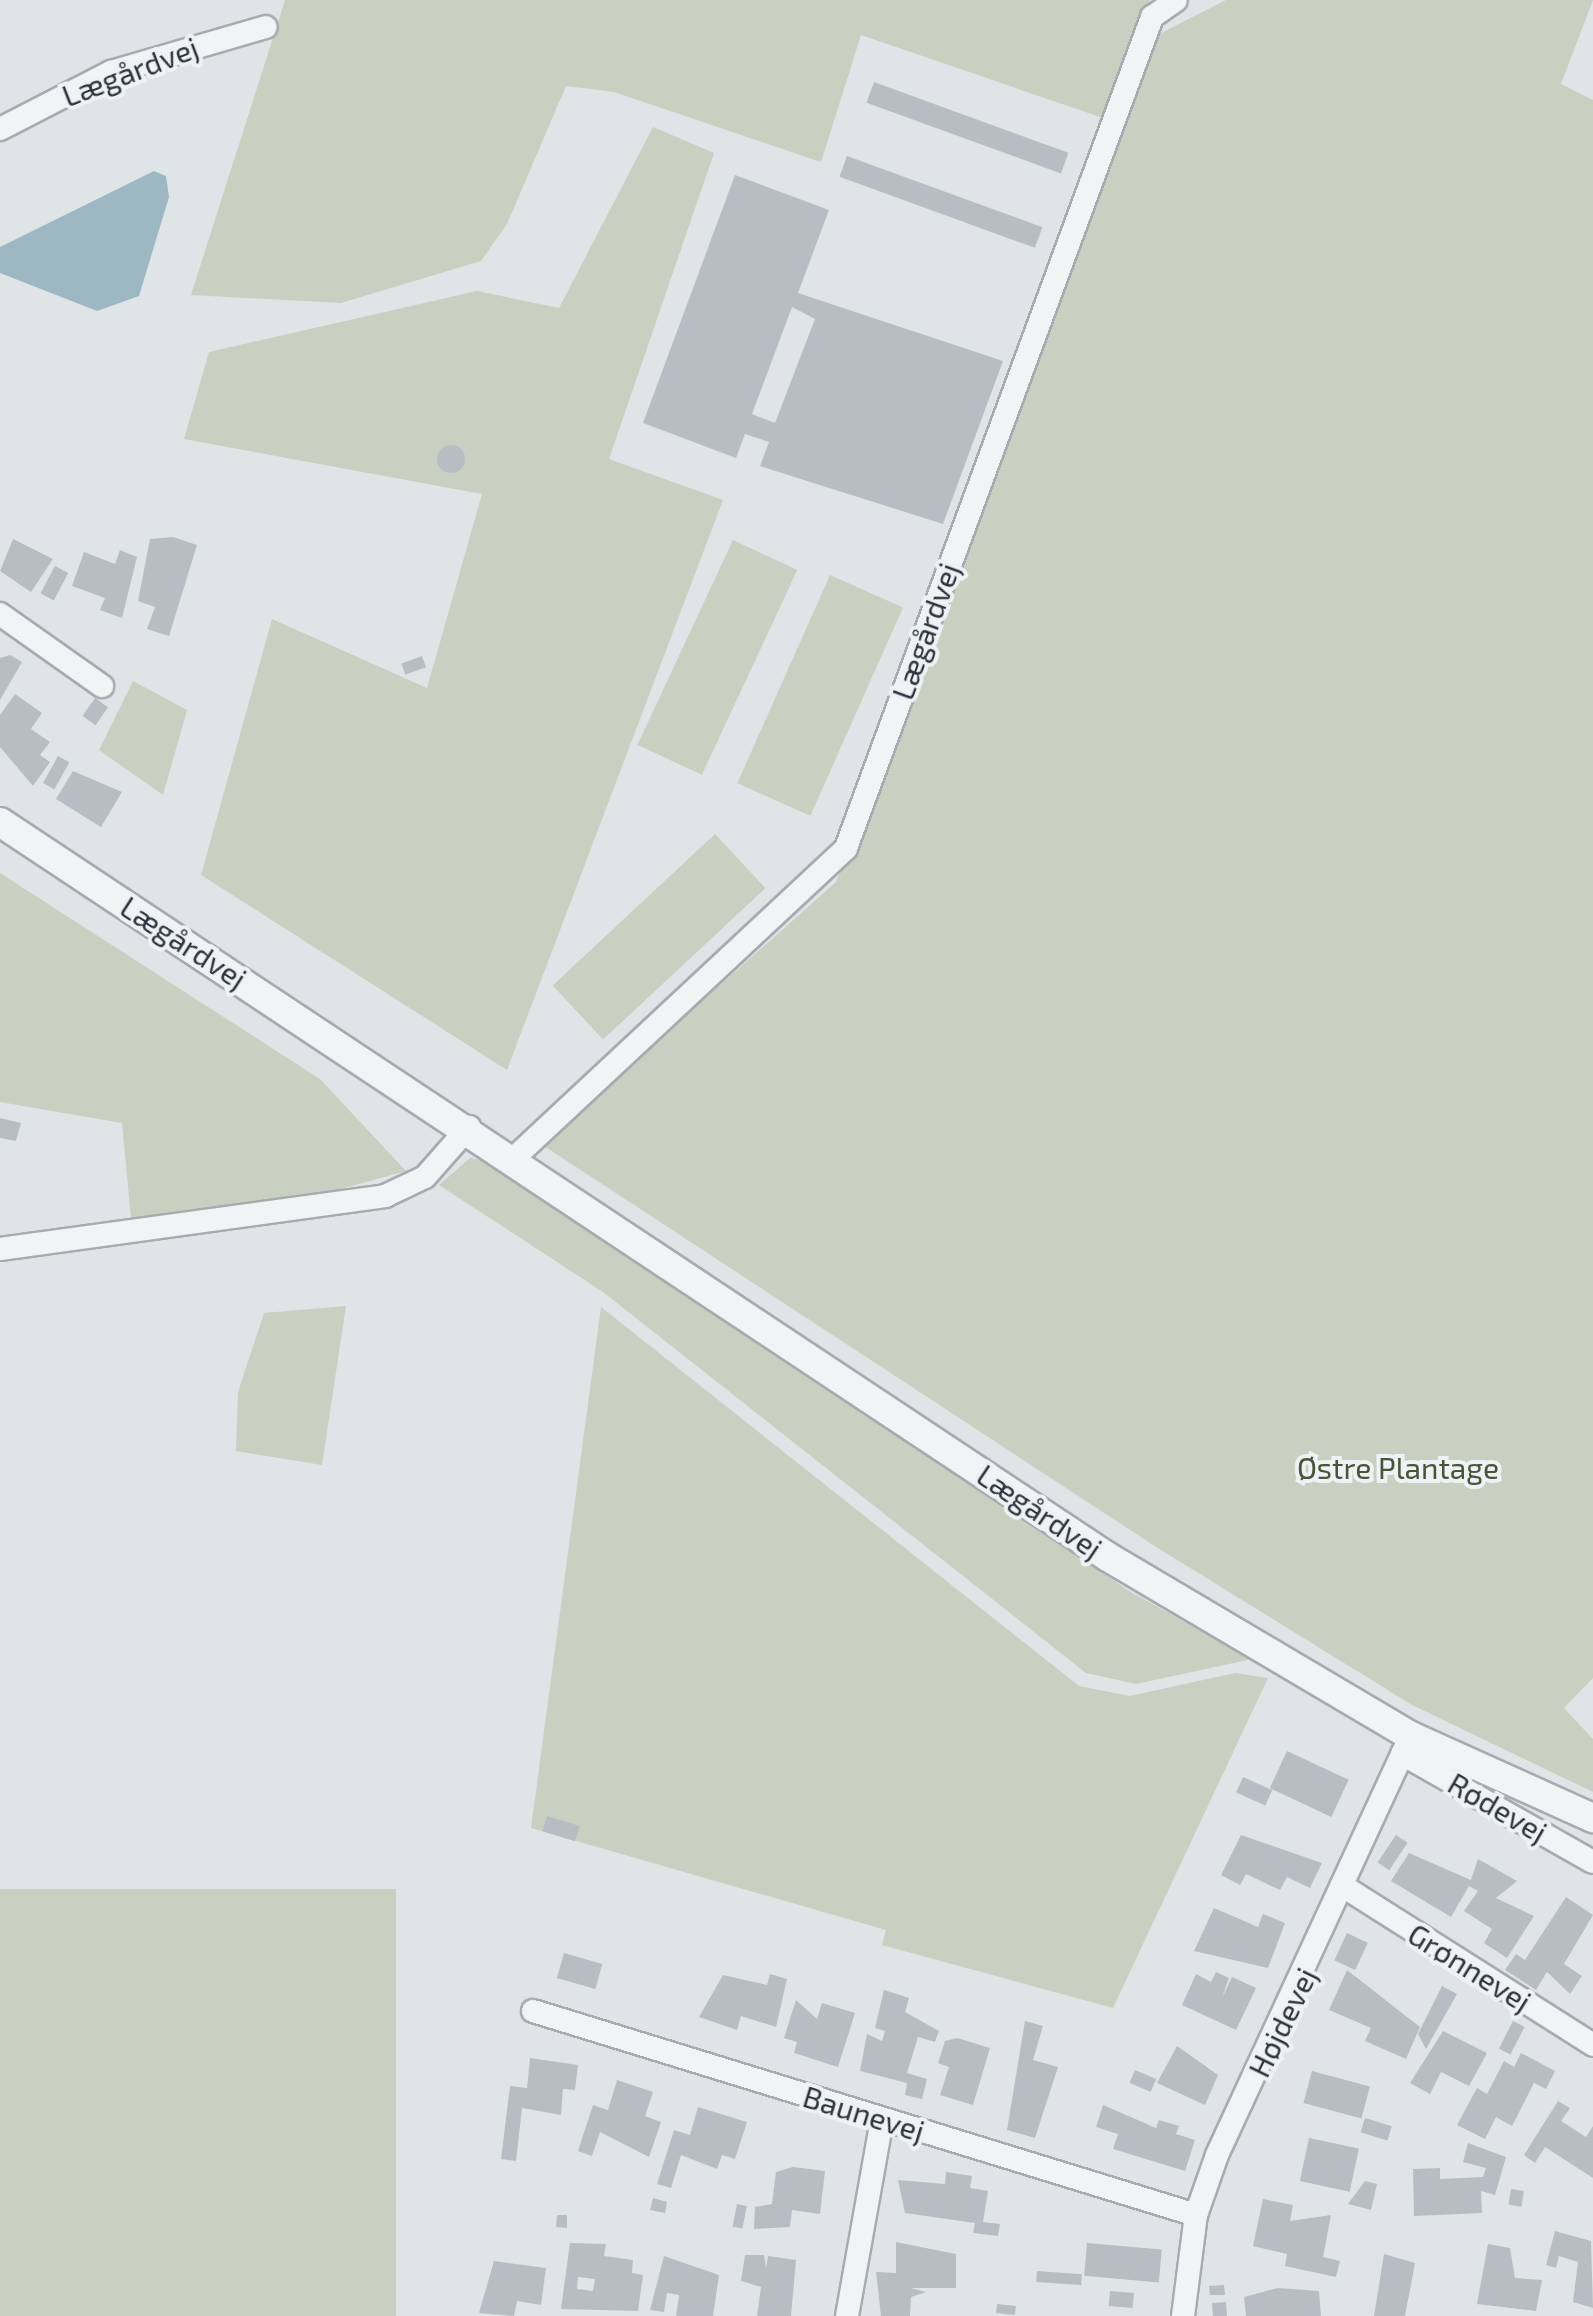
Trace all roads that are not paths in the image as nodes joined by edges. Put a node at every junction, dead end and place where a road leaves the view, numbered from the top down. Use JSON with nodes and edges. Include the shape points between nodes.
{"nodes":[{"id":1,"x":1176,"y":0,"type":"edge"},
{"id":2,"x":266,"y":27,"type":"dead end"},
{"id":3,"x":0,"y":129,"type":"edge"},
{"id":4,"x":0,"y":614,"type":"edge"},
{"id":5,"x":102,"y":686,"type":"dead end"},
{"id":6,"x":0,"y":822,"type":"edge"},
{"id":7,"x":469,"y":1127,"type":"junction"},
{"id":8,"x":514,"y":1158,"type":"junction"},
{"id":9,"x":0,"y":1249,"type":"edge"},
{"id":10,"x":1406,"y":1745,"type":"junction"},
{"id":11,"x":1593,"y":1818,"type":"edge"},
{"id":12,"x":1593,"y":1862,"type":"edge"},
{"id":13,"x":1346,"y":1888,"type":"junction"},
{"id":14,"x":532,"y":2011,"type":"dead end"},
{"id":15,"x":1593,"y":2045,"type":"edge"},
{"id":16,"x":882,"y":2118,"type":"junction"},
{"id":17,"x":1196,"y":2215,"type":"junction"},
{"id":18,"x":847,"y":2316,"type":"edge"},
{"id":19,"x":1182,"y":2316,"type":"edge"}],
"edges":[{"from":1,"to":8,"type":"street","name":"Lægårdvej","via":[[1152,16],[846,848]]},
{"from":2,"to":3,"type":"street","name":"Lægårdvej","via":[[111,72]]},
{"from":4,"to":5,"type":"street"},
{"from":6,"to":7,"type":"street","name":"Lægårdvej"},
{"from":7,"to":8,"type":"street","name":"Lægårdvej"},
{"from":7,"to":9,"type":"street","via":[[425,1177],[385,1196]]},
{"from":8,"to":10,"type":"street","name":"Lægårdvej","via":[[1108,1557]]},
{"from":10,"to":11,"type":"street","name":"Lægårdvej"},
{"from":10,"to":12,"type":"street","name":"Rødevej"},
{"from":10,"to":13,"type":"street","name":"Højdevej"},
{"from":13,"to":15,"type":"street","name":"Grønnevej"},
{"from":13,"to":17,"type":"street","name":"Højdevej"},
{"from":14,"to":16,"type":"street","name":"Baunevej"},
{"from":16,"to":17,"type":"street","name":"Baunevej"},
{"from":16,"to":18,"type":"street"},
{"from":17,"to":19,"type":"street","name":"Højdevej"}]}
